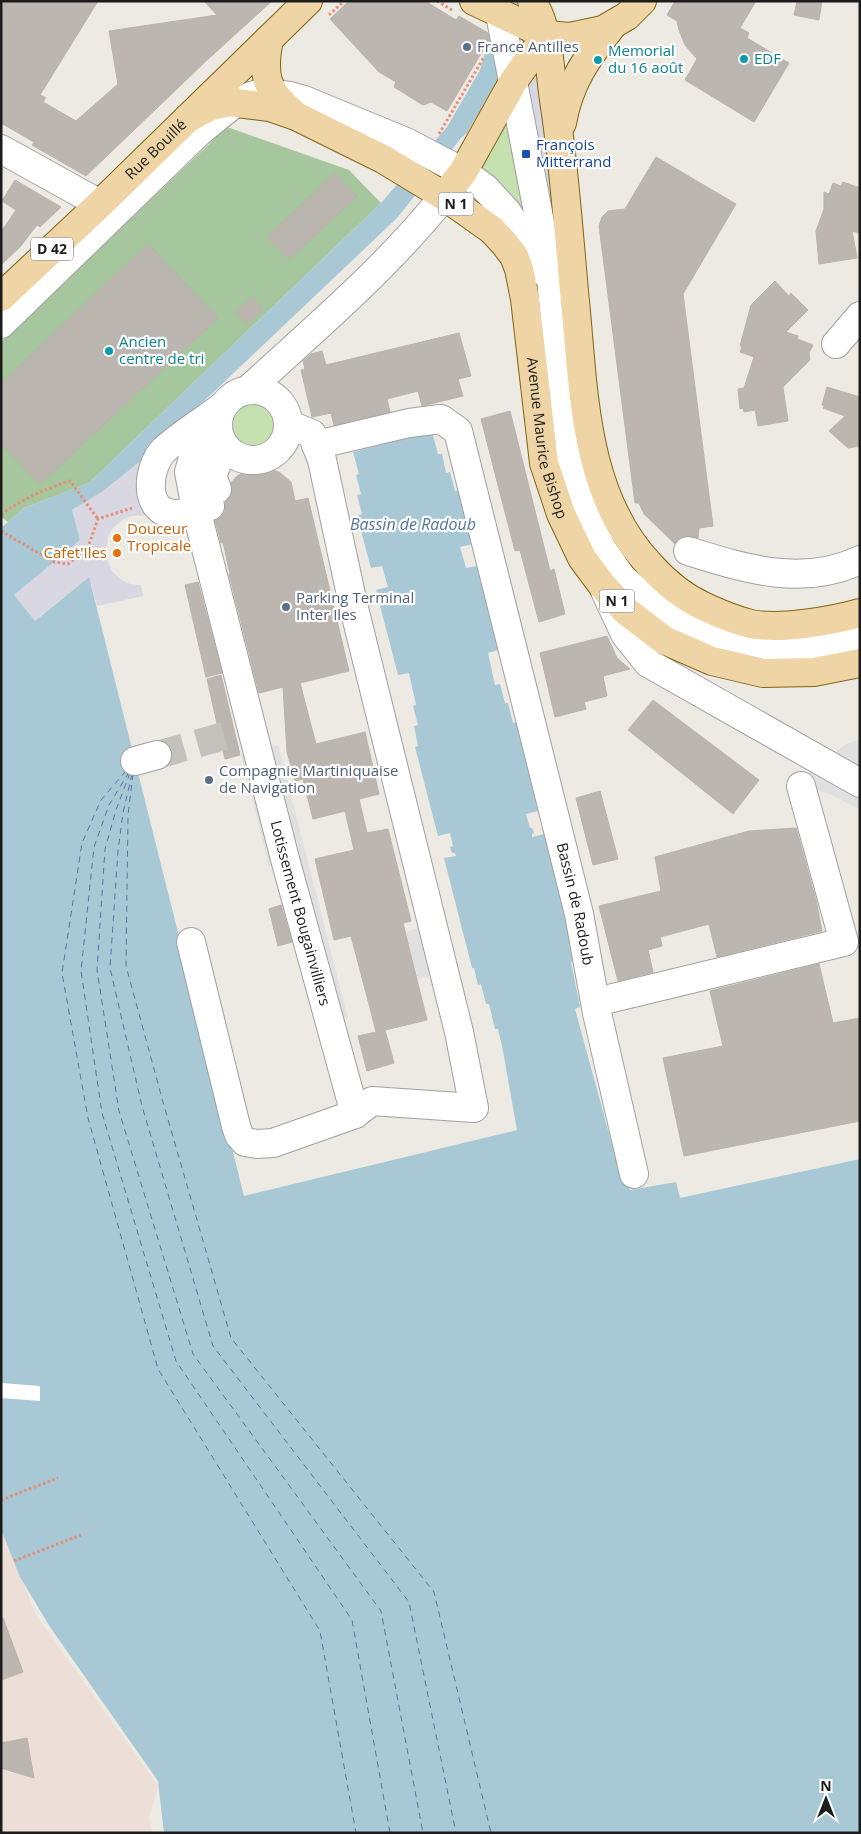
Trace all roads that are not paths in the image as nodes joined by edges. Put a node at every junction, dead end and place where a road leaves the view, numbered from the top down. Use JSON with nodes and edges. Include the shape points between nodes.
{"nodes":[{"id":1,"x":308,"y":1,"type":"edge"},
{"id":2,"x":642,"y":1,"type":"edge"},
{"id":3,"x":539,"y":2,"type":"edge"},
{"id":4,"x":464,"y":6,"type":"edge"},
{"id":5,"x":497,"y":8,"type":"edge"},
{"id":6,"x":612,"y":26,"type":"junction"},
{"id":7,"x":546,"y":35,"type":"junction"},
{"id":8,"x":269,"y":39,"type":"junction"},
{"id":9,"x":513,"y":82,"type":"junction"},
{"id":10,"x":274,"y":94,"type":"junction"},
{"id":11,"x":236,"y":102,"type":"junction"},
{"id":12,"x":296,"y":116,"type":"junction"},
{"id":13,"x":188,"y":118,"type":"junction"},
{"id":14,"x":560,"y":137,"type":"junction"},
{"id":15,"x":1,"y":149,"type":"edge"},
{"id":16,"x":463,"y":172,"type":"junction"},
{"id":17,"x":444,"y":196,"type":"junction"},
{"id":18,"x":100,"y":204,"type":"junction"},
{"id":19,"x":2,"y":294,"type":"edge"},
{"id":20,"x":860,"y":316,"type":"edge"},
{"id":21,"x":554,"y":318,"type":"junction"},
{"id":22,"x":1,"y":324,"type":"edge"},
{"id":23,"x":836,"y":344,"type":"dead end"},
{"id":24,"x":248,"y":390,"type":"junction"},
{"id":25,"x":223,"y":406,"type":"junction"},
{"id":26,"x":288,"y":424,"type":"junction"},
{"id":27,"x":224,"y":444,"type":"junction"},
{"id":28,"x":316,"y":445,"type":"junction"},
{"id":29,"x":209,"y":499,"type":"junction"},
{"id":30,"x":688,"y":551,"type":"dead end"},
{"id":31,"x":860,"y":560,"type":"edge"},
{"id":32,"x":602,"y":585,"type":"junction"},
{"id":33,"x":860,"y":613,"type":"edge"},
{"id":34,"x":860,"y":638,"type":"edge"},
{"id":35,"x":860,"y":663,"type":"edge"},
{"id":36,"x":860,"y":783,"type":"edge"},
{"id":37,"x":801,"y":786,"type":"dead end"},
{"id":38,"x":191,"y":942,"type":"dead end"},
{"id":39,"x":596,"y":1002,"type":"junction"},
{"id":40,"x":355,"y":1114,"type":"junction"},
{"id":41,"x":634,"y":1174,"type":"dead end"}],
"edges":[{"from":1,"to":8,"type":"main road","name":"Rue Bouillé","number":"D 42"},
{"from":2,"to":6,"type":"main road"},
{"from":3,"to":5,"type":"main road"},
{"from":3,"to":7,"type":"main road"},
{"from":4,"to":5,"type":"main road"},
{"from":5,"to":7,"type":"main road"},
{"from":5,"to":9,"type":"street"},
{"from":6,"to":7,"type":"main road","via":[[579,36]]},
{"from":6,"to":14,"type":"main road","via":[[576,78],[567,98]]},
{"from":7,"to":9,"type":"main road"},
{"from":7,"to":14,"type":"main road"},
{"from":8,"to":10,"type":"main road","name":"Avenue Maurice Bishop","number":"N 1","via":[[266,77]]},
{"from":8,"to":13,"type":"main road","name":"Rue Bouillé","number":"D 42"},
{"from":9,"to":16,"type":"main road"},
{"from":9,"to":21,"type":"street","via":[[545,243]]},
{"from":10,"to":11,"type":"street","via":[[251,96]]},
{"from":10,"to":12,"type":"main road","name":"Avenue Maurice Bishop","number":"N 1"},
{"from":10,"to":16,"type":"street","via":[[312,103],[406,142]]},
{"from":11,"to":12,"type":"main road","name":"Avenue Maurice Bishop","number":"N 1","via":[[270,107]]},
{"from":11,"to":13,"type":"main road","name":"Avenue Maurice Bishop","number":"N 1","via":[[211,106]]},
{"from":11,"to":22,"type":"street","via":[[199,132]]},
{"from":12,"to":17,"type":"main road","name":"Avenue Maurice Bishop","number":"N 1","via":[[383,159]]},
{"from":13,"to":18,"type":"main road","name":"Rue Bouillé","number":"D 42"},
{"from":14,"to":33,"type":"main road","via":[[585,409],[598,474],[616,518],[635,550],[675,590],[729,618],[777,626]]},
{"from":15,"to":18,"type":"street"},
{"from":16,"to":17,"type":"main road"},
{"from":16,"to":21,"type":"street","via":[[485,188],[527,241],[540,263]]},
{"from":17,"to":24,"type":"street","via":[[420,226],[378,268]]},
{"from":17,"to":32,"type":"main road","name":"Avenue Maurice Bishop","number":"N 1","via":[[492,230],[514,256],[520,270],[544,463],[582,558]]},
{"from":18,"to":19,"type":"main road","name":"Rue Bouillé","number":"D 42"},
{"from":20,"to":23,"type":"street"},
{"from":21,"to":34,"type":"street","via":[[569,466],[601,548],[622,578],[669,618],[733,644],[809,648]]},
{"from":24,"to":25,"type":"street","via":[[230,398]]},
{"from":24,"to":26,"type":"street","via":[[271,395],[286,412]]},
{"from":25,"to":27,"type":"street","via":[[218,421]]},
{"from":25,"to":29,"type":"street","via":[[163,451],[151,472],[151,493],[159,508],[176,514]]},
{"from":26,"to":27,"type":"street","via":[[282,445],[264,459],[241,459]]},
{"from":26,"to":28,"type":"street","via":[[312,434]]},
{"from":27,"to":29,"type":"street","name":"Lotissement Bougainvilliers","via":[[196,447],[189,472]]},
{"from":28,"to":39,"type":"street","name":"Bassin de Radoub","via":[[409,423],[441,419],[458,431],[579,914]]},
{"from":28,"to":40,"type":"street","via":[[459,1032],[474,1108],[372,1101]]},
{"from":29,"to":40,"type":"street","name":"Lotissement Bougainvilliers","via":[[244,730],[285,859]]},
{"from":30,"to":31,"type":"street","via":[[781,574],[805,575],[844,568]]},
{"from":32,"to":35,"type":"main road","name":"Avenue Maurice Bishop","number":"N 1","via":[[626,611],[664,640],[712,661],[764,673],[814,672]]},
{"from":32,"to":36,"type":"street","via":[[625,634],[648,663]]},
{"from":37,"to":39,"type":"street","via":[[844,942]]},
{"from":38,"to":40,"type":"street","via":[[236,1126],[245,1142],[272,1143]]},
{"from":39,"to":41,"type":"street","name":"Bassin de Radoub"}]}
